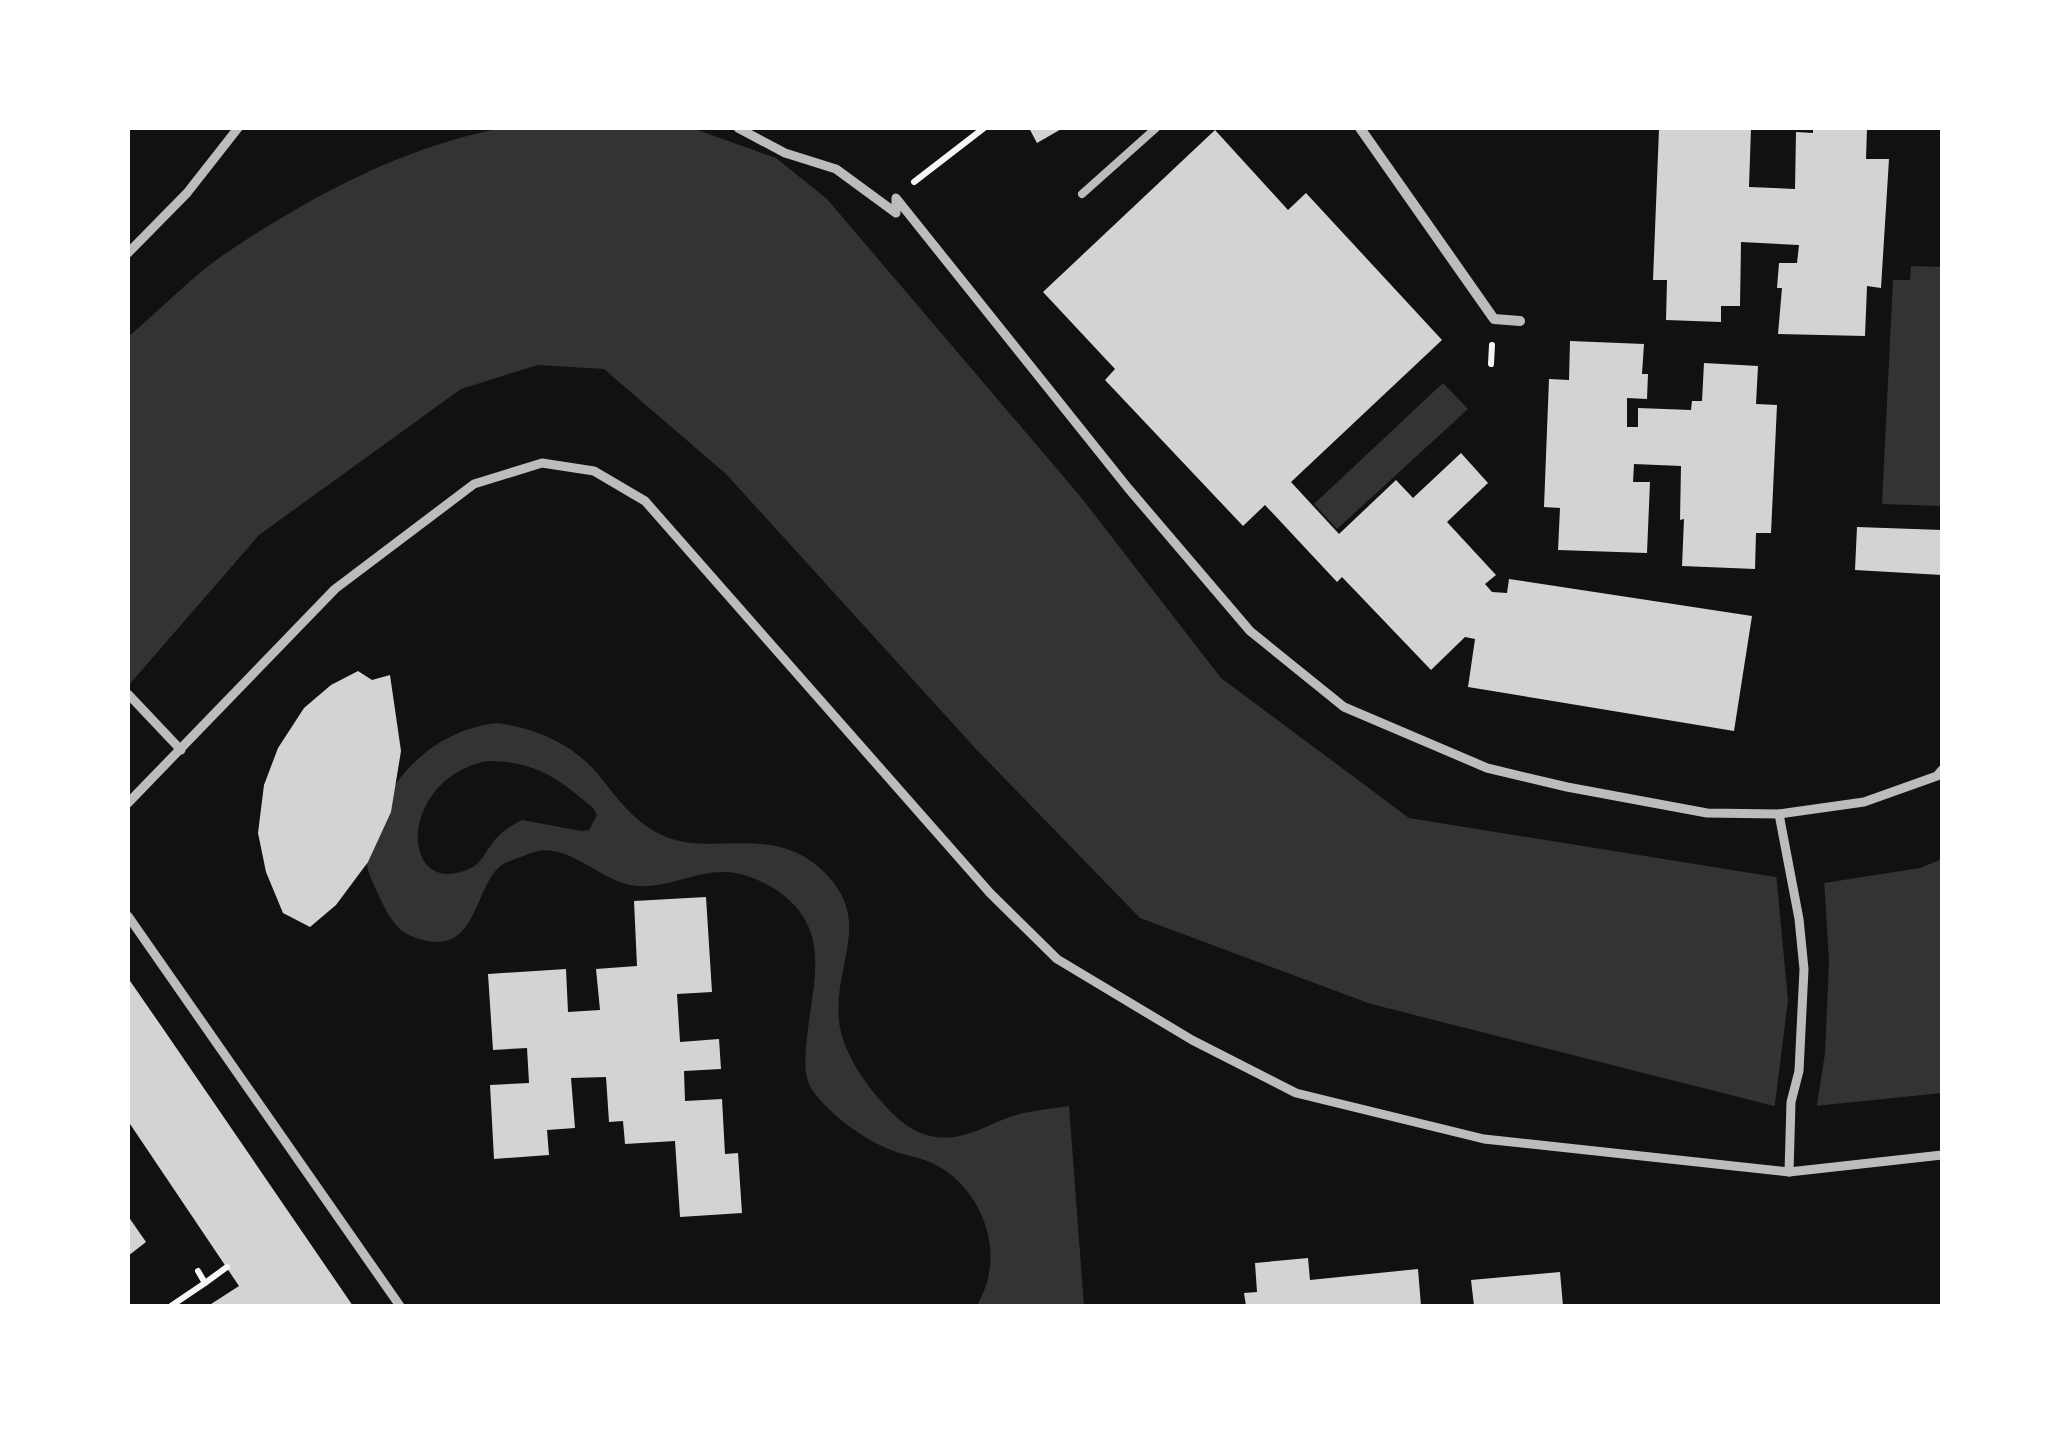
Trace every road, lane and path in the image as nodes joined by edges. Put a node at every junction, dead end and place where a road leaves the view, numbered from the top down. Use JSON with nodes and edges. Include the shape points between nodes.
{"nodes":[{"id":1,"x":238,"y":128,"type":"edge"},
{"id":2,"x":738,"y":128,"type":"edge"},
{"id":3,"x":984,"y":128,"type":"edge"},
{"id":4,"x":1156,"y":128,"type":"edge"},
{"id":5,"x":1360,"y":128,"type":"edge"},
{"id":6,"x":1082,"y":194,"type":"dead end"},
{"id":7,"x":896,"y":198,"type":"junction"},
{"id":8,"x":128,"y":254,"type":"edge"},
{"id":9,"x":1520,"y":320,"type":"dead end"},
{"id":10,"x":130,"y":696,"type":"edge"},
{"id":11,"x":181,"y":750,"type":"junction"},
{"id":12,"x":1942,"y":770,"type":"edge"},
{"id":13,"x":128,"y":803,"type":"edge"},
{"id":14,"x":1779,"y":814,"type":"junction"},
{"id":15,"x":128,"y":916,"type":"edge"},
{"id":16,"x":1942,"y":1155,"type":"edge"},
{"id":17,"x":1789,"y":1172,"type":"junction"},
{"id":18,"x":227,"y":1267,"type":"dead end"},
{"id":19,"x":198,"y":1271,"type":"dead end"},
{"id":20,"x":205,"y":1282,"type":"junction"},
{"id":21,"x":171,"y":1306,"type":"edge"},
{"id":22,"x":400,"y":1306,"type":"edge"}],
"edges":[{"from":1,"to":8,"type":"street"},
{"from":2,"to":7,"type":"street","via":[[836,169],[896,213]]},
{"from":3,"to":7,"type":"path"},
{"from":4,"to":6,"type":"lane"},
{"from":5,"to":9,"type":"street","via":[[1494,319]]},
{"from":7,"to":14,"type":"street","via":[[1250,631],[1344,707],[1487,768],[1707,813]]},
{"from":10,"to":11,"type":"street"},
{"from":11,"to":13,"type":"street"},
{"from":11,"to":17,"type":"street","via":[[335,589],[474,484],[542,463],[594,471],[645,501],[990,893],[1057,959],[1192,1040],[1296,1093],[1484,1139]]},
{"from":12,"to":14,"type":"street","via":[[1864,802]]},
{"from":14,"to":17,"type":"street","via":[[1804,970]]},
{"from":15,"to":22,"type":"street"},
{"from":16,"to":17,"type":"street"},
{"from":18,"to":20,"type":"path"},
{"from":19,"to":20,"type":"path"},
{"from":20,"to":21,"type":"path"}]}
